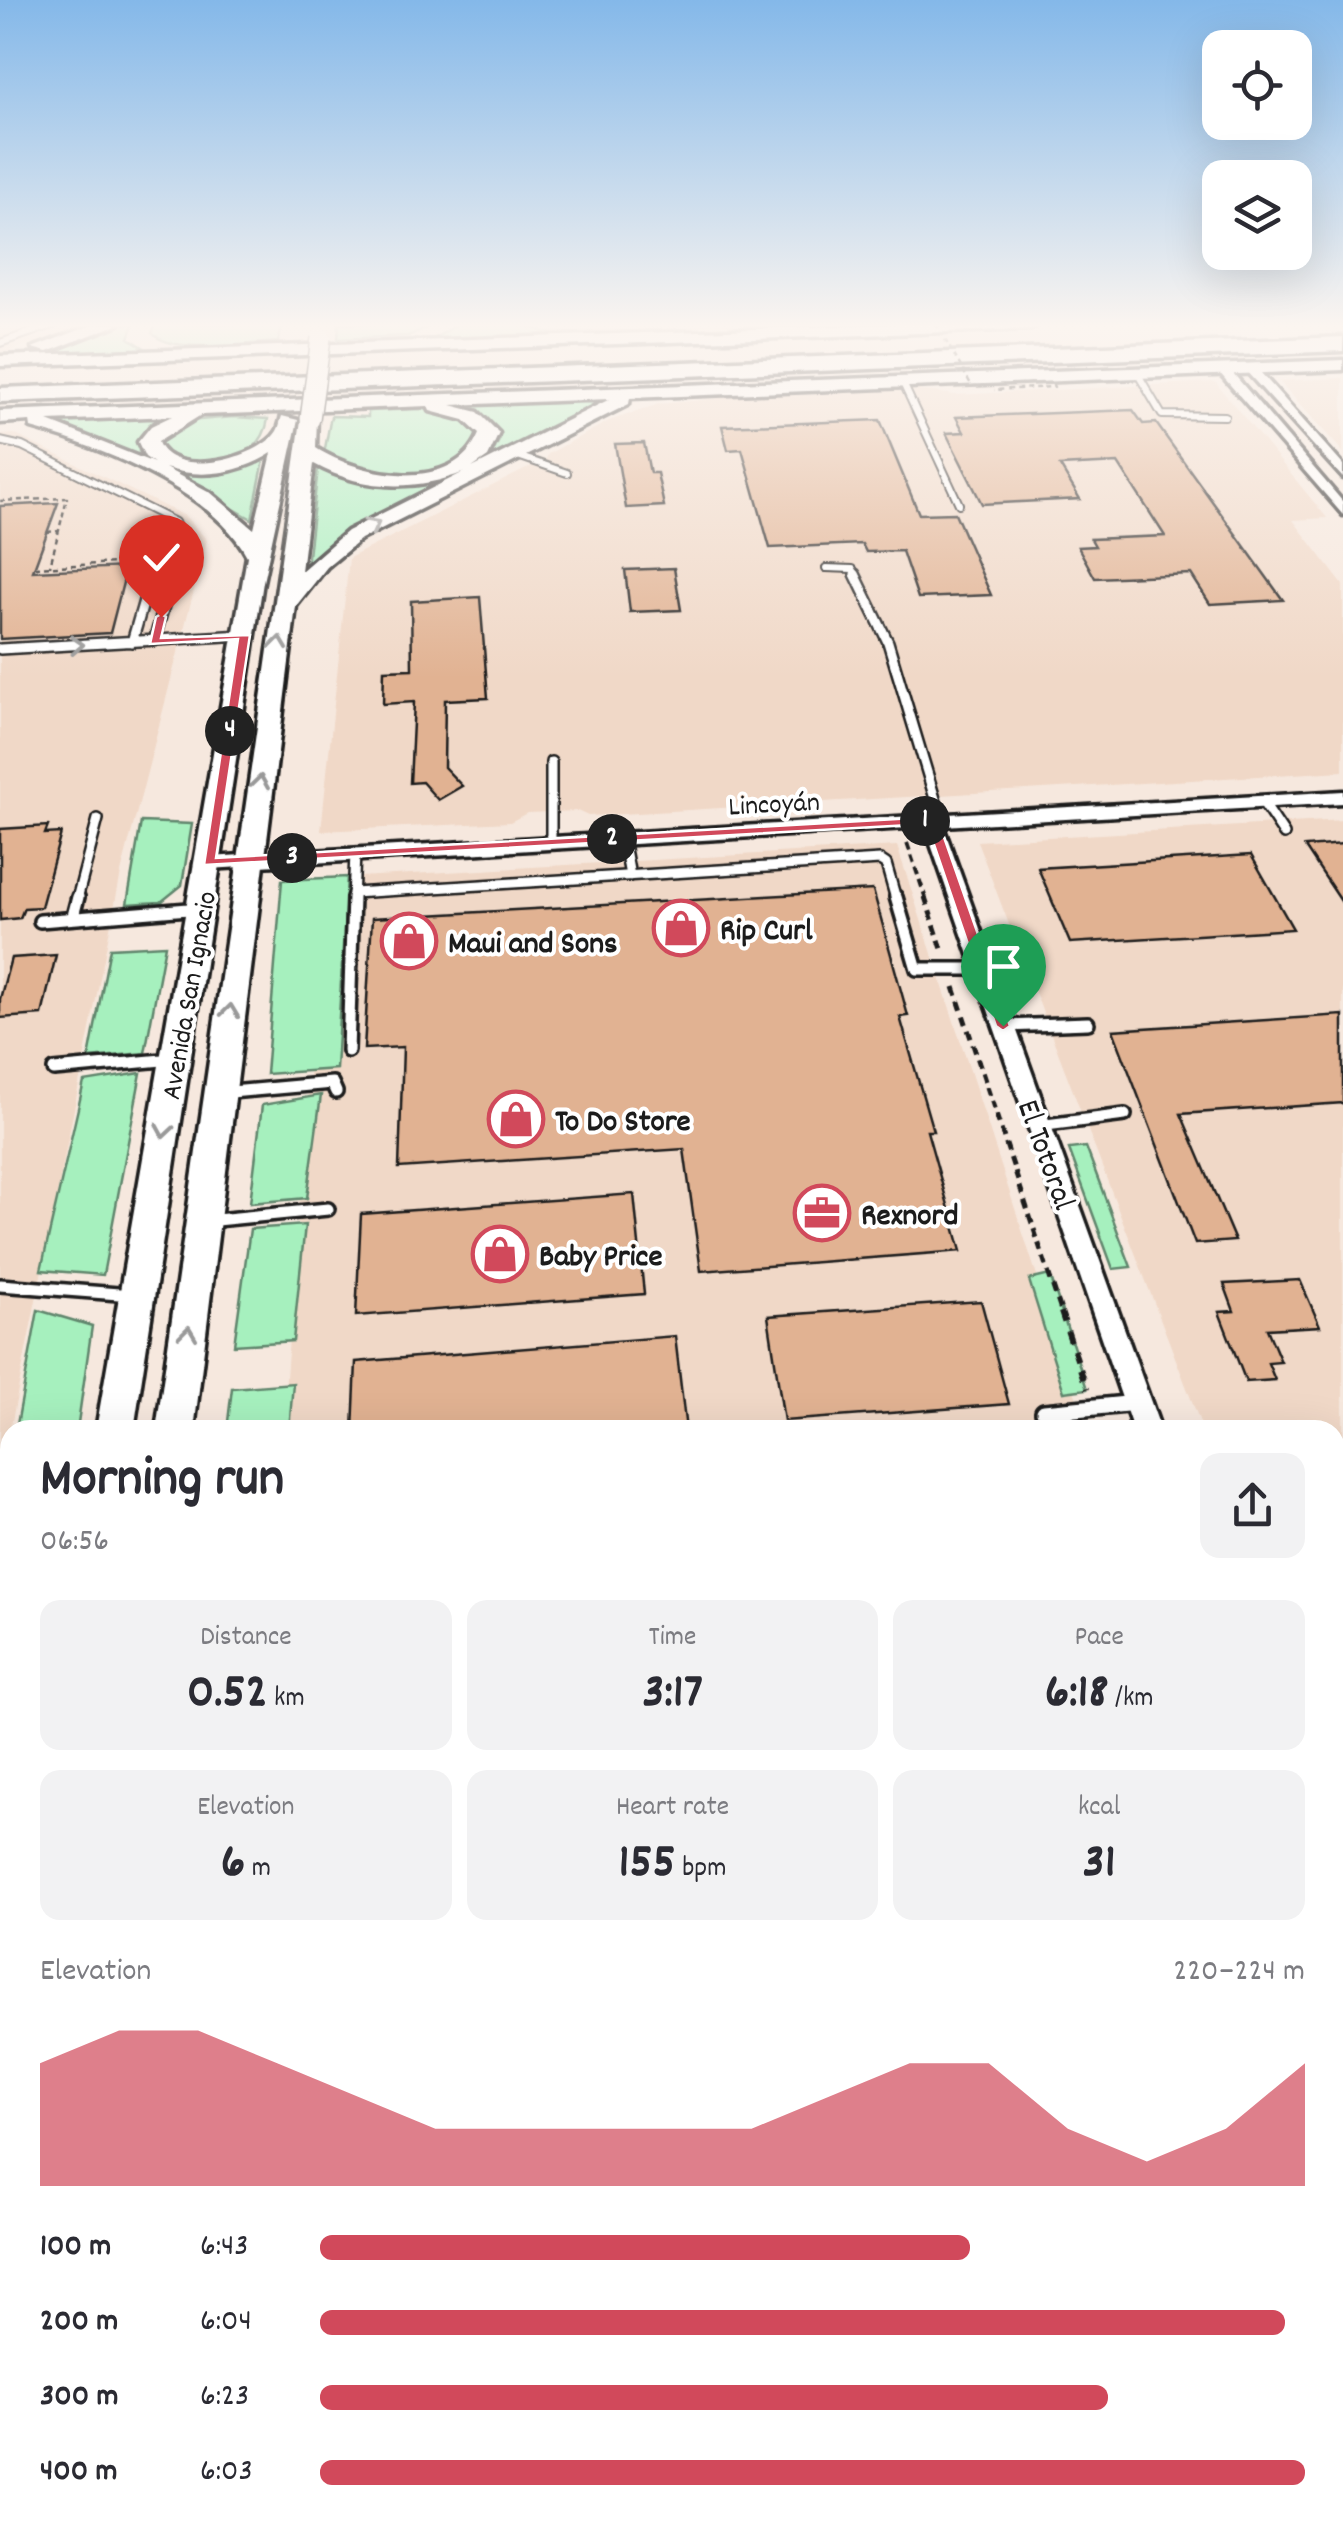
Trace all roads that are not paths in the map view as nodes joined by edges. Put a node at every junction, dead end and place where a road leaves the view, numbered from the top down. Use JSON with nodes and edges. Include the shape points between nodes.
{"nodes":[{"id":1,"x":5,"y":442,"type":"edge"},
{"id":2,"x":87,"y":442,"type":"edge"},
{"id":3,"x":150,"y":442,"type":"edge"},
{"id":4,"x":275,"y":442,"type":"edge"},
{"id":5,"x":290,"y":442,"type":"edge"},
{"id":6,"x":304,"y":442,"type":"edge"},
{"id":7,"x":488,"y":442,"type":"edge"},
{"id":8,"x":536,"y":442,"type":"edge"},
{"id":9,"x":930,"y":442,"type":"edge"},
{"id":10,"x":1285,"y":442,"type":"edge"},
{"id":11,"x":1315,"y":442,"type":"edge"},
{"id":12,"x":308,"y":451,"type":"junction"},
{"id":13,"x":512,"y":454,"type":"junction"},
{"id":14,"x":567,"y":473,"type":"dead end"},
{"id":15,"x":1343,"y":474,"type":"edge"},
{"id":16,"x":959,"y":504,"type":"dead end"},
{"id":17,"x":1343,"y":512,"type":"edge"},
{"id":18,"x":258,"y":556,"type":"junction"},
{"id":19,"x":826,"y":568,"type":"dead end"},
{"id":20,"x":252,"y":582,"type":"junction"},
{"id":21,"x":147,"y":590,"type":"dead end"},
{"id":22,"x":285,"y":594,"type":"junction"},
{"id":23,"x":244,"y":635,"type":"junction"},
{"id":24,"x":154,"y":641,"type":"junction"},
{"id":25,"x":132,"y":642,"type":"junction"},
{"id":26,"x":0,"y":649,"type":"edge"},
{"id":27,"x":551,"y":762,"type":"dead end"},
{"id":28,"x":1343,"y":796,"type":"edge"},
{"id":29,"x":1262,"y":801,"type":"junction"},
{"id":30,"x":98,"y":819,"type":"dead end"},
{"id":31,"x":932,"y":820,"type":"junction"},
{"id":32,"x":1284,"y":834,"type":"dead end"},
{"id":33,"x":623,"y":838,"type":"junction"},
{"id":34,"x":551,"y":842,"type":"junction"},
{"id":35,"x":356,"y":854,"type":"junction"},
{"id":36,"x":250,"y":860,"type":"junction"},
{"id":37,"x":209,"y":862,"type":"junction"},
{"id":38,"x":630,"y":876,"type":"junction"},
{"id":39,"x":353,"y":893,"type":"junction"},
{"id":40,"x":201,"y":908,"type":"junction"},
{"id":41,"x":73,"y":916,"type":"junction"},
{"id":42,"x":40,"y":921,"type":"dead end"},
{"id":43,"x":236,"y":964,"type":"junction"},
{"id":44,"x":191,"y":966,"type":"junction"},
{"id":45,"x":982,"y":968,"type":"junction"},
{"id":46,"x":1088,"y":1023,"type":"dead end"},
{"id":47,"x":1003,"y":1026,"type":"junction"},
{"id":48,"x":348,"y":1051,"type":"dead end"},
{"id":49,"x":176,"y":1059,"type":"junction"},
{"id":50,"x":54,"y":1070,"type":"dead end"},
{"id":51,"x":336,"y":1092,"type":"dead end"},
{"id":52,"x":219,"y":1094,"type":"junction"},
{"id":53,"x":1125,"y":1115,"type":"dead end"},
{"id":54,"x":1038,"y":1126,"type":"junction"},
{"id":55,"x":328,"y":1209,"type":"dead end"},
{"id":56,"x":202,"y":1221,"type":"junction"},
{"id":57,"x":0,"y":1285,"type":"edge"},
{"id":58,"x":136,"y":1295,"type":"junction"},
{"id":59,"x":1137,"y":1403,"type":"junction"},
{"id":60,"x":1044,"y":1412,"type":"dead end"},
{"id":61,"x":117,"y":1420,"type":"edge"},
{"id":62,"x":176,"y":1420,"type":"edge"},
{"id":63,"x":1143,"y":1420,"type":"edge"}],
"edges":[{"from":1,"to":24,"type":"lane","via":[[167,516],[182,534]]},
{"from":2,"to":18,"type":"main road","via":[[209,500],[235,518]]},
{"from":3,"to":4,"type":"main road","via":[[152,453],[177,465],[225,466],[262,454]]},
{"from":5,"to":18,"type":"main road","name":"Avenida San Ignacio"},
{"from":6,"to":12,"type":"main road","name":"Avenida San Ignacio"},
{"from":7,"to":12,"type":"main road","via":[[460,467],[402,479],[346,473]]},
{"from":8,"to":13,"type":"main road"},
{"from":9,"to":16,"type":"lane"},
{"from":10,"to":17,"type":"street"},
{"from":11,"to":15,"type":"street"},
{"from":12,"to":22,"type":"main road","name":"Avenida San Ignacio"},
{"from":13,"to":14,"type":"lane"},
{"from":22,"to":13,"type":"main road","one_way":true,"via":[[354,535]]},
{"from":18,"to":20,"type":"main road","name":"Avenida San Ignacio"},
{"from":19,"to":31,"type":"lane","via":[[853,570],[888,642],[936,802]]},
{"from":20,"to":22,"type":"main road","via":[[272,577]]},
{"from":20,"to":23,"type":"main road","name":"Avenida San Ignacio"},
{"from":21,"to":25,"type":"lane"},
{"from":36,"to":22,"type":"main road","name":"Avenida San Ignacio","one_way":true},
{"from":23,"to":24,"type":"lane"},
{"from":23,"to":37,"type":"main road","name":"Avenida San Ignacio"},
{"from":24,"to":25,"type":"lane"},
{"from":26,"to":25,"type":"lane","one_way":true},
{"from":27,"to":34,"type":"lane"},
{"from":28,"to":29,"type":"street","name":"Lincoyán"},
{"from":29,"to":31,"type":"street","name":"Lincoyán"},
{"from":29,"to":32,"type":"lane"},
{"from":30,"to":41,"type":"lane"},
{"from":31,"to":33,"type":"street","name":"Lincoyán"},
{"from":31,"to":45,"type":"street","name":"El Totoral"},
{"from":33,"to":34,"type":"street","name":"Lincoyán"},
{"from":33,"to":38,"type":"lane"},
{"from":34,"to":35,"type":"street","name":"Lincoyán"},
{"from":35,"to":36,"type":"street","name":"Lincoyán"},
{"from":35,"to":39,"type":"lane"},
{"from":36,"to":37,"type":"street","name":"Lincoyán"},
{"from":36,"to":43,"type":"main road","name":"Avenida San Ignacio"},
{"from":37,"to":40,"type":"main road","name":"Avenida San Ignacio"},
{"from":38,"to":39,"type":"lane"},
{"from":38,"to":45,"type":"lane","via":[[880,860],[916,968]]},
{"from":39,"to":48,"type":"lane"},
{"from":40,"to":41,"type":"lane"},
{"from":40,"to":44,"type":"main road","name":"Avenida San Ignacio"},
{"from":41,"to":42,"type":"lane"},
{"from":43,"to":44,"type":"main road","via":[[210,959]]},
{"from":52,"to":43,"type":"main road","name":"Avenida San Ignacio","one_way":true},
{"from":44,"to":49,"type":"main road","name":"Avenida San Ignacio"},
{"from":45,"to":47,"type":"street","name":"El Totoral"},
{"from":46,"to":47,"type":"lane"},
{"from":47,"to":54,"type":"street","name":"El Totoral"},
{"from":49,"to":50,"type":"lane"},
{"from":49,"to":58,"type":"main road","name":"Avenida San Ignacio","one_way":true},
{"from":51,"to":52,"type":"lane","via":[[332,1083]]},
{"from":52,"to":56,"type":"main road","name":"Avenida San Ignacio"},
{"from":53,"to":54,"type":"lane"},
{"from":54,"to":59,"type":"street","name":"El Totoral"},
{"from":55,"to":56,"type":"lane"},
{"from":62,"to":56,"type":"main road","name":"Avenida San Ignacio","one_way":true},
{"from":57,"to":58,"type":"lane"},
{"from":58,"to":61,"type":"main road","name":"Avenida San Ignacio"},
{"from":59,"to":60,"type":"lane"},
{"from":59,"to":63,"type":"street","name":"El Totoral"}]}
